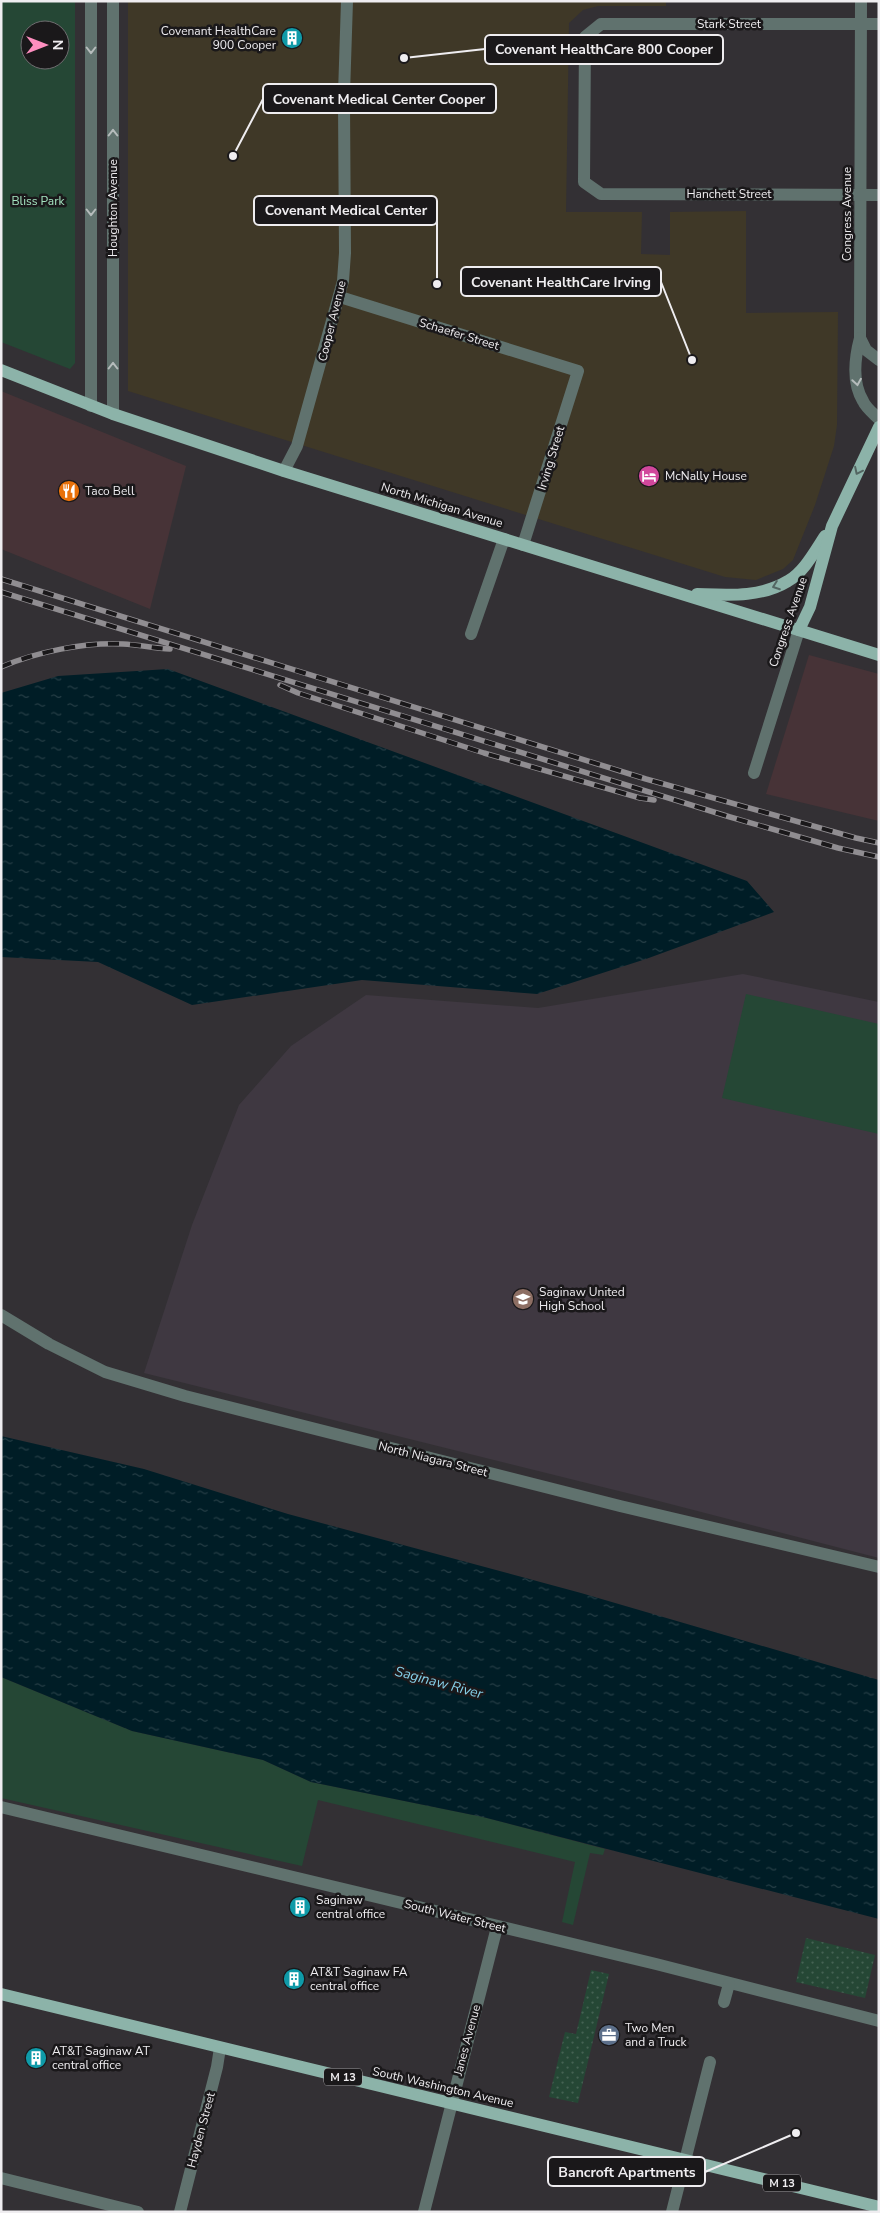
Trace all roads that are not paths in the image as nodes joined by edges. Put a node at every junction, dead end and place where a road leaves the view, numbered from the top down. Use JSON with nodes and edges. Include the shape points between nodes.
{"nodes":[{"id":1,"x":91,"y":1,"type":"edge"},
{"id":2,"x":113,"y":1,"type":"edge"},
{"id":3,"x":347,"y":1,"type":"edge"},
{"id":4,"x":861,"y":1,"type":"edge"},
{"id":5,"x":861,"y":24,"type":"junction"},
{"id":6,"x":879,"y":24,"type":"edge"},
{"id":7,"x":584,"y":182,"type":"joint"},
{"id":8,"x":860,"y":195,"type":"junction"},
{"id":9,"x":879,"y":195,"type":"edge"},
{"id":10,"x":340,"y":298,"type":"junction"},
{"id":11,"x":860,"y":338,"type":"junction"},
{"id":12,"x":879,"y":360,"type":"edge"},
{"id":13,"x":1,"y":370,"type":"edge"},
{"id":14,"x":578,"y":371,"type":"joint"},
{"id":15,"x":91,"y":406,"type":"junction"},
{"id":16,"x":113,"y":414,"type":"junction"},
{"id":17,"x":879,"y":420,"type":"edge"},
{"id":18,"x":879,"y":427,"type":"edge"},
{"id":19,"x":284,"y":471,"type":"junction"},
{"id":20,"x":832,"y":526,"type":"junction"},
{"id":21,"x":504,"y":539,"type":"junction"},
{"id":22,"x":523,"y":545,"type":"junction"},
{"id":23,"x":682,"y":594,"type":"junction"},
{"id":24,"x":799,"y":630,"type":"junction"},
{"id":25,"x":471,"y":634,"type":"dead end"},
{"id":26,"x":879,"y":655,"type":"edge"},
{"id":27,"x":754,"y":774,"type":"dead end"},
{"id":28,"x":1,"y":1316,"type":"edge"},
{"id":29,"x":879,"y":1567,"type":"edge"},
{"id":30,"x":1,"y":1807,"type":"edge"},
{"id":31,"x":497,"y":1927,"type":"junction"},
{"id":32,"x":729,"y":1984,"type":"junction"},
{"id":33,"x":1,"y":1994,"type":"edge"},
{"id":34,"x":724,"y":2002,"type":"dead end"},
{"id":35,"x":879,"y":2021,"type":"edge"},
{"id":36,"x":220,"y":2048,"type":"junction"},
{"id":37,"x":710,"y":2062,"type":"dead end"},
{"id":38,"x":451,"y":2102,"type":"junction"},
{"id":39,"x":685,"y":2160,"type":"junction"},
{"id":40,"x":1,"y":2178,"type":"edge"},
{"id":41,"x":879,"y":2207,"type":"edge"},
{"id":42,"x":138,"y":2212,"type":"edge"},
{"id":43,"x":180,"y":2212,"type":"edge"},
{"id":44,"x":424,"y":2212,"type":"edge"},
{"id":45,"x":672,"y":2212,"type":"edge"}],
"edges":[{"from":1,"to":15,"type":"street","name":"Houghton Avenue","one_way":true},
{"from":16,"to":2,"type":"street","name":"Houghton Avenue","one_way":true},
{"from":3,"to":10,"type":"street","name":"Cooper Avenue","via":[[345,253]]},
{"from":4,"to":5,"type":"street","name":"Congress Avenue"},
{"from":5,"to":6,"type":"street","name":"Stark Street"},
{"from":5,"to":7,"type":"street","name":"Stark Street","via":[[601,24],[585,37]]},
{"from":5,"to":8,"type":"street","name":"Congress Avenue"},
{"from":7,"to":8,"type":"street","name":"Hanchett Street","via":[[601,194]]},
{"from":8,"to":9,"type":"street","name":"Hanchett Street"},
{"from":8,"to":11,"type":"street","name":"Congress Avenue"},
{"from":10,"to":14,"type":"street","name":"Schaefer Street"},
{"from":10,"to":19,"type":"street","name":"Cooper Avenue","via":[[297,446]]},
{"from":11,"to":12,"type":"street","via":[[866,350]]},
{"from":11,"to":17,"type":"street","name":"Congress Avenue","one_way":true,"via":[[856,350],[856,382],[863,402]]},
{"from":13,"to":15,"type":"main road","name":"North Michigan Avenue"},
{"from":14,"to":22,"type":"street","name":"Irving Street"},
{"from":15,"to":16,"type":"main road","name":"North Michigan Avenue"},
{"from":16,"to":19,"type":"main road","name":"North Michigan Avenue"},
{"from":18,"to":20,"type":"main road","name":"Congress Avenue","one_way":true},
{"from":19,"to":21,"type":"main road","name":"North Michigan Avenue"},
{"from":20,"to":23,"type":"main road","one_way":true,"via":[[811,558],[789,581],[750,595]]},
{"from":20,"to":24,"type":"main road","name":"Congress Avenue","via":[[810,607]]},
{"from":21,"to":22,"type":"main road","name":"North Michigan Avenue"},
{"from":21,"to":25,"type":"street"},
{"from":22,"to":23,"type":"main road","name":"North Michigan Avenue"},
{"from":23,"to":24,"type":"main road","name":"North Michigan Avenue"},
{"from":24,"to":26,"type":"main road","name":"North Michigan Avenue"},
{"from":24,"to":27,"type":"street","name":"Congress Avenue"},
{"from":28,"to":29,"type":"street","name":"North Niagara Street","via":[[105,1372],[186,1396],[620,1506]]},
{"from":30,"to":31,"type":"street","name":"South Water Street"},
{"from":31,"to":32,"type":"street","name":"South Water Street"},
{"from":31,"to":38,"type":"street","name":"Janes Avenue"},
{"from":32,"to":34,"type":"street"},
{"from":32,"to":35,"type":"street","name":"South Water Street"},
{"from":33,"to":36,"type":"main road","name":"South Washington Avenue","number":"M 13"},
{"from":36,"to":38,"type":"main road","name":"South Washington Avenue","number":"M 13"},
{"from":36,"to":43,"type":"street","name":"Hayden Street"},
{"from":37,"to":39,"type":"street"},
{"from":38,"to":39,"type":"main road","name":"South Washington Avenue","number":"M 13"},
{"from":38,"to":44,"type":"street","name":"Janes Avenue"},
{"from":39,"to":41,"type":"main road","name":"South Washington Avenue","number":"M 13"},
{"from":39,"to":45,"type":"street"},
{"from":40,"to":42,"type":"street"}]}
